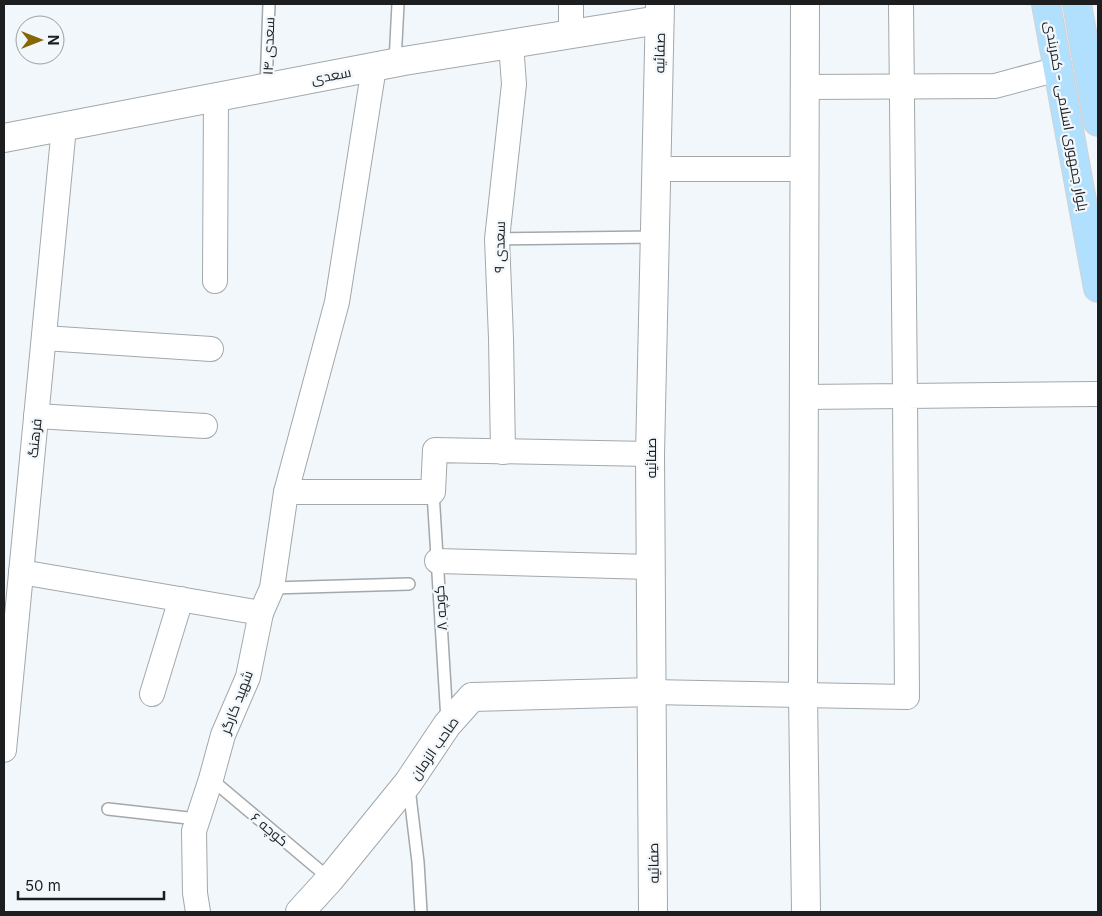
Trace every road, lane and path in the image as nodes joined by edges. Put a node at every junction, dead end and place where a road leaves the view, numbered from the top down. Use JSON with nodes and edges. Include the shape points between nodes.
{"nodes":[{"id":1,"x":270,"y":4,"type":"edge"},
{"id":2,"x":398,"y":4,"type":"edge"},
{"id":3,"x":571,"y":4,"type":"edge"},
{"id":4,"x":804,"y":4,"type":"edge"},
{"id":5,"x":901,"y":4,"type":"edge"},
{"id":6,"x":1046,"y":4,"type":"edge"},
{"id":7,"x":1077,"y":4,"type":"edge"},
{"id":8,"x":660,"y":12,"type":"edge"},
{"id":9,"x":571,"y":34,"type":"junction"},
{"id":10,"x":511,"y":44,"type":"junction"},
{"id":11,"x":385,"y":64,"type":"junction"},
{"id":12,"x":1058,"y":69,"type":"junction"},
{"id":13,"x":902,"y":86,"type":"junction"},
{"id":14,"x":804,"y":87,"type":"junction"},
{"id":15,"x":266,"y":88,"type":"junction"},
{"id":16,"x":216,"y":97,"type":"junction"},
{"id":17,"x":1098,"y":122,"type":"edge"},
{"id":18,"x":64,"y":127,"type":"junction"},
{"id":19,"x":4,"y":138,"type":"edge"},
{"id":20,"x":656,"y":169,"type":"junction"},
{"id":21,"x":804,"y":169,"type":"junction"},
{"id":22,"x":655,"y":237,"type":"junction"},
{"id":23,"x":497,"y":239,"type":"junction"},
{"id":24,"x":215,"y":281,"type":"dead end"},
{"id":25,"x":1098,"y":288,"type":"edge"},
{"id":26,"x":44,"y":338,"type":"junction"},
{"id":27,"x":211,"y":349,"type":"dead end"},
{"id":28,"x":1098,"y":394,"type":"edge"},
{"id":29,"x":905,"y":396,"type":"junction"},
{"id":30,"x":803,"y":397,"type":"junction"},
{"id":31,"x":36,"y":416,"type":"junction"},
{"id":32,"x":204,"y":426,"type":"dead end"},
{"id":33,"x":502,"y":452,"type":"junction"},
{"id":34,"x":650,"y":454,"type":"junction"},
{"id":35,"x":286,"y":492,"type":"junction"},
{"id":36,"x":434,"y":492,"type":"junction"},
{"id":37,"x":437,"y":560,"type":"junction"},
{"id":38,"x":650,"y":567,"type":"junction"},
{"id":39,"x":21,"y":572,"type":"junction"},
{"id":40,"x":410,"y":584,"type":"dead end"},
{"id":41,"x":272,"y":588,"type":"junction"},
{"id":42,"x":180,"y":599,"type":"junction"},
{"id":43,"x":261,"y":613,"type":"junction"},
{"id":44,"x":651,"y":692,"type":"junction"},
{"id":45,"x":152,"y":694,"type":"dead end"},
{"id":46,"x":803,"y":694,"type":"junction"},
{"id":47,"x":447,"y":725,"type":"junction"},
{"id":48,"x":4,"y":750,"type":"edge"},
{"id":49,"x":211,"y":779,"type":"junction"},
{"id":50,"x":408,"y":783,"type":"junction"},
{"id":51,"x":108,"y":809,"type":"dead end"},
{"id":52,"x":197,"y":819,"type":"junction"},
{"id":53,"x":330,"y":879,"type":"junction"},
{"id":54,"x":198,"y":912,"type":"edge"},
{"id":55,"x":300,"y":912,"type":"edge"},
{"id":56,"x":421,"y":912,"type":"edge"},
{"id":57,"x":653,"y":912,"type":"edge"},
{"id":58,"x":806,"y":912,"type":"edge"}],
"edges":[{"from":1,"to":15,"type":"lane","name":"سعدی ۱۴"},
{"from":2,"to":11,"type":"lane"},
{"from":3,"to":9,"type":"street"},
{"from":4,"to":14,"type":"street"},
{"from":5,"to":13,"type":"street"},
{"from":6,"to":12,"type":"main road","name":"بلوار جمهوری اسلامی - کمربندی"},
{"from":7,"to":17,"type":"main road"},
{"from":8,"to":9,"type":"street","name":"سعدی"},
{"from":8,"to":20,"type":"street","name":"صفائیه"},
{"from":9,"to":10,"type":"street","name":"سعدی"},
{"from":10,"to":11,"type":"street","name":"سعدی"},
{"from":10,"to":23,"type":"street","name":"سعدی ۹","via":[[514,84]]},
{"from":11,"to":15,"type":"street","name":"سعدی"},
{"from":11,"to":35,"type":"street","name":"شهید کارگر","via":[[337,302]]},
{"from":12,"to":13,"type":"street","via":[[995,86]]},
{"from":12,"to":25,"type":"main road","name":"بلوار جمهوری اسلامی - کمربندی"},
{"from":13,"to":14,"type":"street"},
{"from":13,"to":29,"type":"street"},
{"from":14,"to":21,"type":"street"},
{"from":15,"to":16,"type":"street","name":"سعدی"},
{"from":16,"to":18,"type":"street","name":"سعدی"},
{"from":16,"to":24,"type":"street"},
{"from":18,"to":19,"type":"street","name":"سعدی"},
{"from":18,"to":26,"type":"street","name":"فرهنگ"},
{"from":20,"to":21,"type":"street"},
{"from":20,"to":22,"type":"street","name":"صفائیه"},
{"from":21,"to":30,"type":"street"},
{"from":22,"to":23,"type":"lane"},
{"from":22,"to":34,"type":"street","name":"صفائیه"},
{"from":23,"to":33,"type":"street","name":"سعدی ۹"},
{"from":26,"to":27,"type":"street"},
{"from":26,"to":31,"type":"street","name":"فرهنگ"},
{"from":28,"to":29,"type":"street"},
{"from":29,"to":30,"type":"street"},
{"from":29,"to":46,"type":"street","via":[[907,697]]},
{"from":30,"to":46,"type":"street"},
{"from":31,"to":32,"type":"street"},
{"from":31,"to":39,"type":"street","name":"فرهنگ"},
{"from":33,"to":34,"type":"street"},
{"from":33,"to":36,"type":"street","via":[[435,450]]},
{"from":34,"to":38,"type":"street","name":"صفائیه"},
{"from":35,"to":36,"type":"street"},
{"from":35,"to":41,"type":"street","name":"شهید کارگر"},
{"from":36,"to":37,"type":"lane","name":"کوچه ۸"},
{"from":37,"to":38,"type":"street"},
{"from":37,"to":47,"type":"lane","name":"کوچه ۸"},
{"from":38,"to":44,"type":"street","name":"صفائیه"},
{"from":39,"to":42,"type":"street"},
{"from":39,"to":48,"type":"street","name":"فرهنگ"},
{"from":40,"to":41,"type":"lane"},
{"from":41,"to":43,"type":"street","name":"شهید کارگر"},
{"from":42,"to":43,"type":"street"},
{"from":42,"to":45,"type":"street"},
{"from":43,"to":49,"type":"street","name":"شهید کارگر","via":[[248,677],[223,735]]},
{"from":44,"to":46,"type":"street"},
{"from":44,"to":47,"type":"street","name":"صاحب الزمان","via":[[472,697]]},
{"from":44,"to":57,"type":"street","name":"صفائیه"},
{"from":46,"to":58,"type":"street"},
{"from":47,"to":50,"type":"street","name":"صاحب الزمان"},
{"from":49,"to":52,"type":"street","name":"شهید کارگر"},
{"from":49,"to":53,"type":"lane","name":"کوچه ۶"},
{"from":50,"to":53,"type":"street","name":"صاحب الزمان"},
{"from":50,"to":56,"type":"lane"},
{"from":51,"to":52,"type":"lane"},
{"from":52,"to":54,"type":"street","name":"شهید کارگر","via":[[194,830]]},
{"from":53,"to":55,"type":"street","name":"صاحب الزمان"}]}
